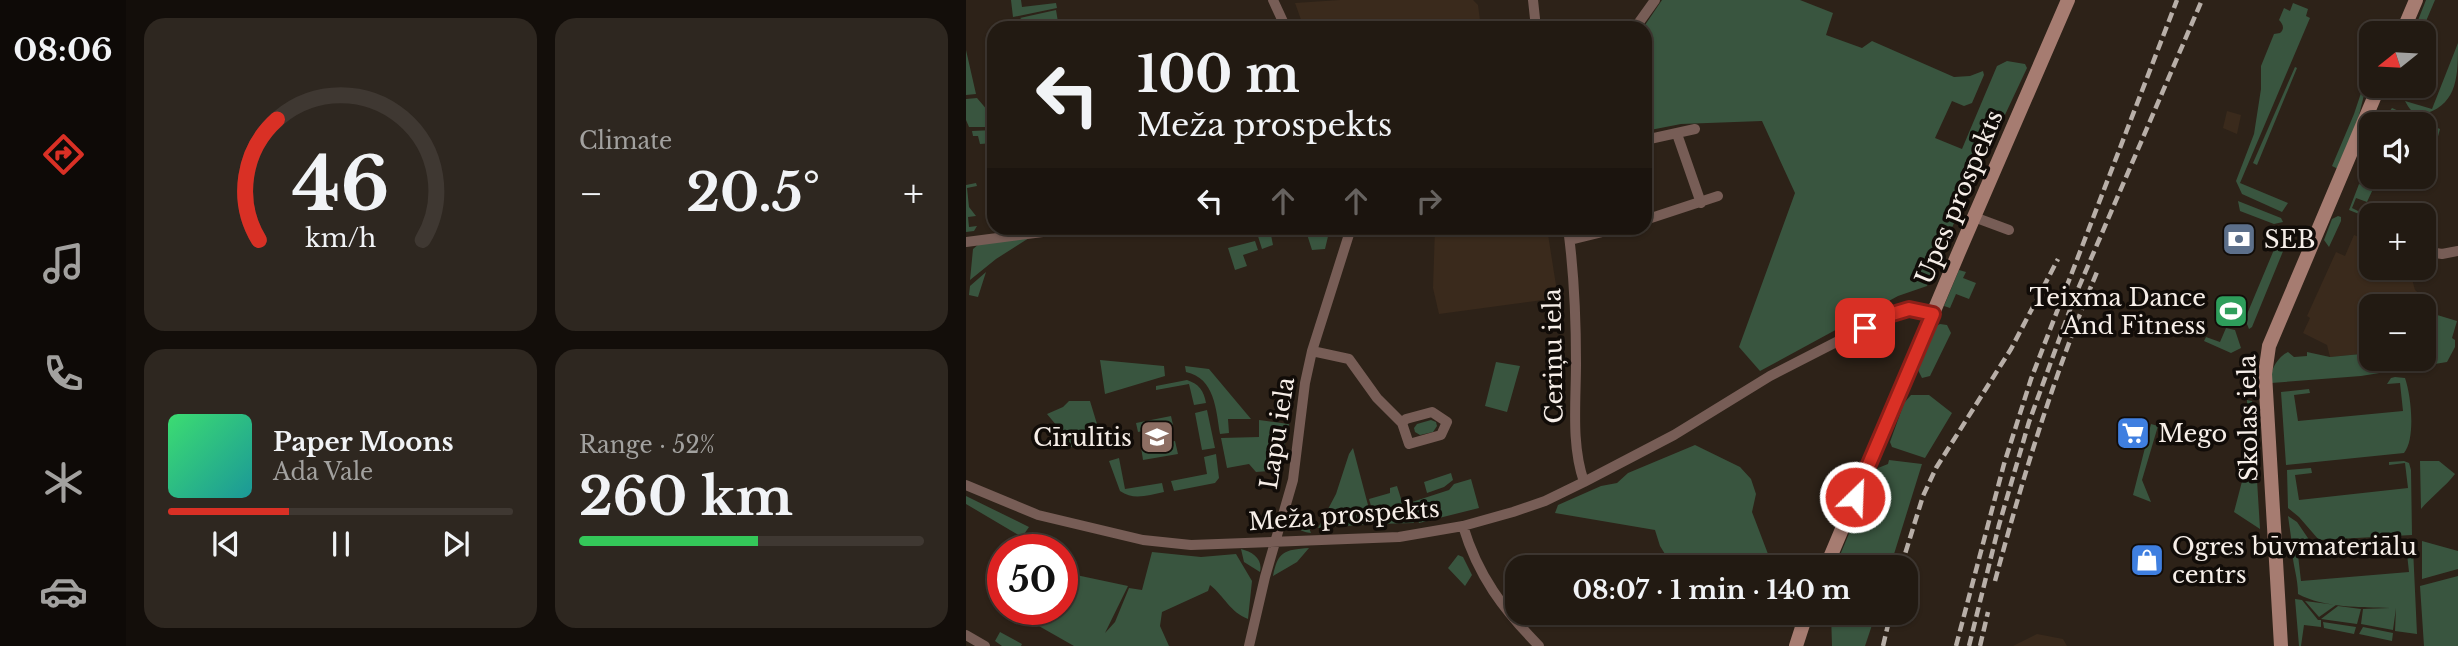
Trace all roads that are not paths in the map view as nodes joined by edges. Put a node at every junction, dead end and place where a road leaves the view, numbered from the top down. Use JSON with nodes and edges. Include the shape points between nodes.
{"nodes":[{"id":1,"x":1273,"y":0,"type":"edge"},
{"id":2,"x":1533,"y":0,"type":"edge"},
{"id":3,"x":1655,"y":0,"type":"edge"},
{"id":4,"x":2068,"y":0,"type":"edge"},
{"id":5,"x":2416,"y":0,"type":"edge"},
{"id":6,"x":1283,"y":21,"type":"edge"},
{"id":7,"x":1535,"y":21,"type":"edge"},
{"id":8,"x":1640,"y":21,"type":"edge"},
{"id":9,"x":2407,"y":21,"type":"edge"},
{"id":10,"x":2374,"y":98,"type":"edge"},
{"id":11,"x":1695,"y":130,"type":"dead end"},
{"id":12,"x":1677,"y":134,"type":"junction"},
{"id":13,"x":1652,"y":139,"type":"edge"},
{"id":14,"x":1718,"y":196,"type":"dead end"},
{"id":15,"x":1701,"y":203,"type":"junction"},
{"id":16,"x":1974,"y":217,"type":"junction"},
{"id":17,"x":1652,"y":218,"type":"edge"},
{"id":18,"x":2010,"y":230,"type":"dead end"},
{"id":19,"x":1020,"y":235,"type":"edge"},
{"id":20,"x":1349,"y":235,"type":"edge"},
{"id":21,"x":1569,"y":235,"type":"edge"},
{"id":22,"x":1590,"y":235,"type":"edge"},
{"id":23,"x":1570,"y":240,"type":"junction"},
{"id":24,"x":966,"y":242,"type":"edge"},
{"id":25,"x":2458,"y":250,"type":"edge"},
{"id":26,"x":2436,"y":253,"type":"edge"},
{"id":27,"x":1933,"y":314,"type":"junction"},
{"id":28,"x":1312,"y":351,"type":"junction"},
{"id":29,"x":1402,"y":423,"type":"dead end"},
{"id":30,"x":1584,"y":482,"type":"junction"},
{"id":31,"x":966,"y":485,"type":"edge"},
{"id":32,"x":1463,"y":526,"type":"junction"},
{"id":33,"x":1276,"y":541,"type":"junction"},
{"id":34,"x":1831,"y":555,"type":"edge"},
{"id":35,"x":1803,"y":625,"type":"edge"},
{"id":36,"x":966,"y":635,"type":"edge"},
{"id":37,"x":985,"y":646,"type":"edge"},
{"id":38,"x":1249,"y":646,"type":"edge"},
{"id":39,"x":1539,"y":646,"type":"edge"},
{"id":40,"x":1796,"y":646,"type":"edge"},
{"id":41,"x":2281,"y":646,"type":"edge"}],
"edges":[{"from":1,"to":6,"type":"street"},
{"from":2,"to":7,"type":"street"},
{"from":3,"to":8,"type":"street"},
{"from":4,"to":16,"type":"main road","name":"Upes prospekts"},
{"from":5,"to":9,"type":"main road"},
{"from":10,"to":41,"type":"main road","name":"Skolas iela","via":[[2269,346],[2266,381]]},
{"from":11,"to":12,"type":"street"},
{"from":12,"to":13,"type":"street"},
{"from":12,"to":15,"type":"street"},
{"from":14,"to":15,"type":"street"},
{"from":15,"to":17,"type":"street"},
{"from":16,"to":18,"type":"street"},
{"from":16,"to":27,"type":"main road","name":"Upes prospekts"},
{"from":19,"to":24,"type":"street"},
{"from":20,"to":28,"type":"street","name":"Lapu iela"},
{"from":21,"to":23,"type":"street","name":"Ceriņu iela"},
{"from":22,"to":23,"type":"street"},
{"from":23,"to":30,"type":"street","name":"Ceriņu iela","via":[[1576,446]]},
{"from":25,"to":26,"type":"street"},
{"from":27,"to":30,"type":"street","name":"Meža prospekts","via":[[1909,309],[1889,315],[1770,376],[1674,435]]},
{"from":27,"to":34,"type":"main road","name":"Upes prospekts"},
{"from":28,"to":29,"type":"street","via":[[1349,359]]},
{"from":28,"to":33,"type":"street","name":"Lapu iela","via":[[1293,480]]},
{"from":30,"to":32,"type":"street","name":"Meža prospekts","via":[[1524,509]]},
{"from":31,"to":33,"type":"street","name":"Meža prospekts","via":[[1038,515],[1143,540],[1195,546]]},
{"from":32,"to":33,"type":"street","name":"Meža prospekts","via":[[1399,537]]},
{"from":32,"to":39,"type":"street","via":[[1495,596]]},
{"from":33,"to":38,"type":"street","name":"Lapu iela"},
{"from":35,"to":40,"type":"main road"},
{"from":36,"to":37,"type":"street"}]}
